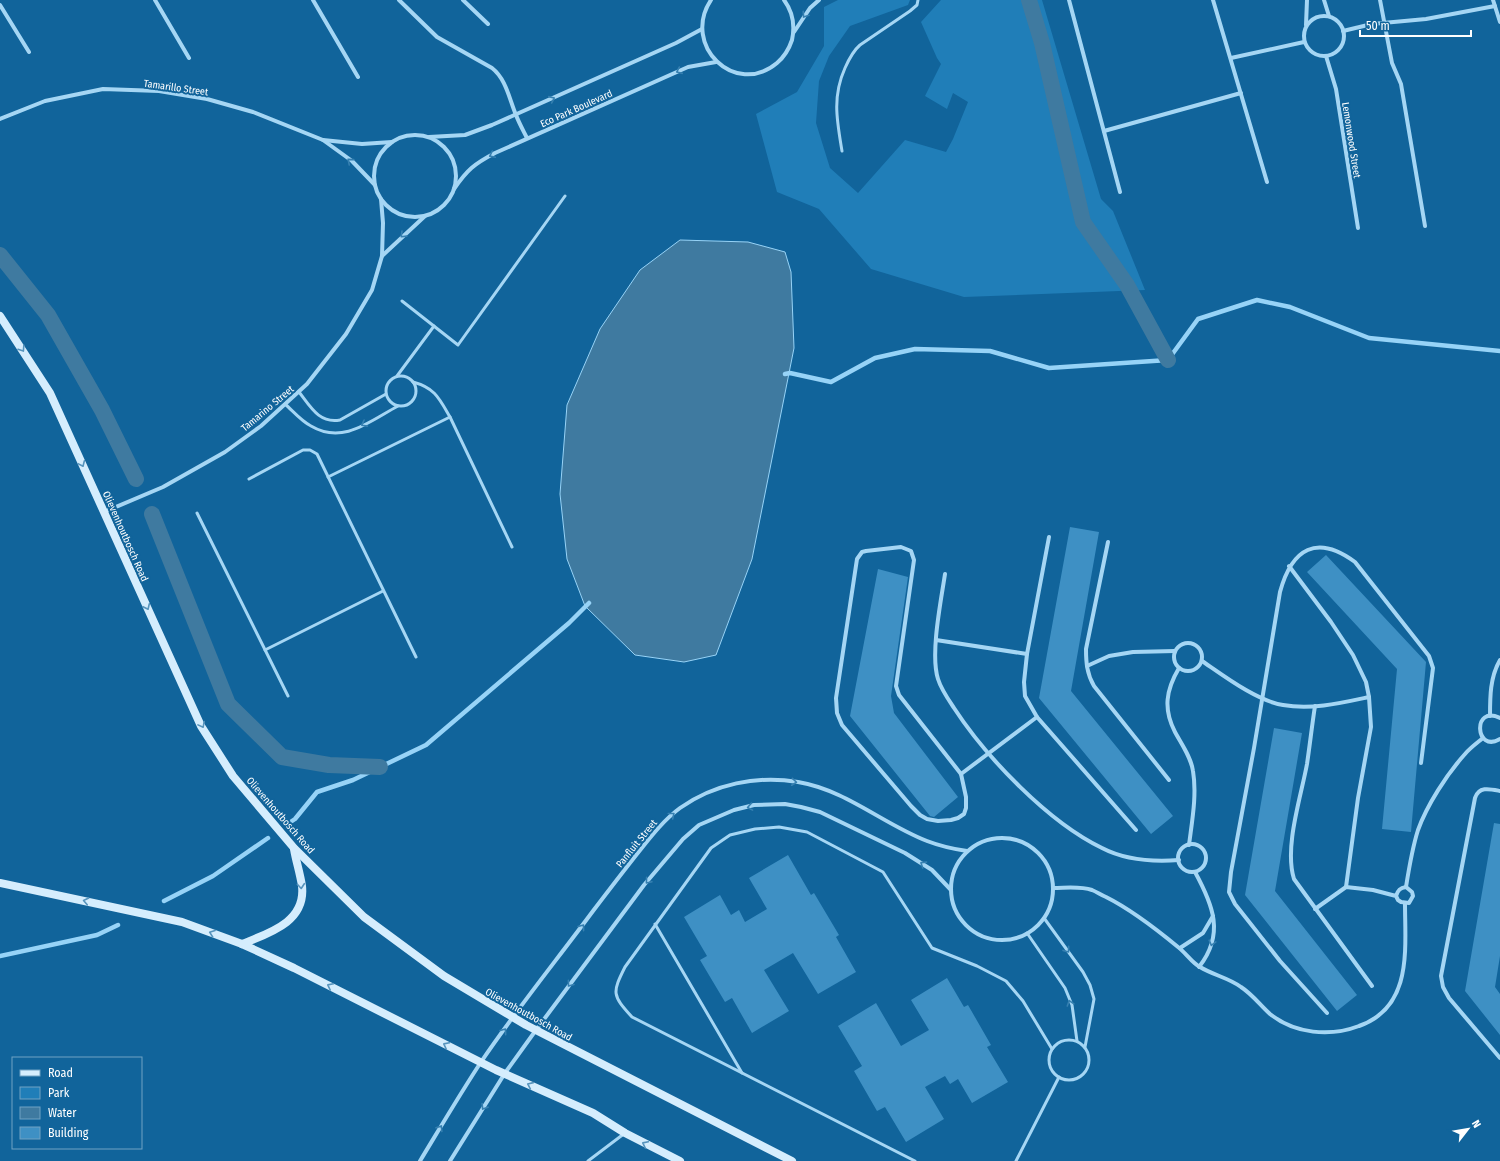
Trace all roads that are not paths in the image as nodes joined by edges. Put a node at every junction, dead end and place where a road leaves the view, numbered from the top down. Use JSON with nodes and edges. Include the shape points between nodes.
{"nodes":[{"id":1,"x":155,"y":0,"type":"edge"},
{"id":2,"x":313,"y":0,"type":"edge"},
{"id":3,"x":399,"y":0,"type":"edge"},
{"id":4,"x":462,"y":0,"type":"edge"},
{"id":5,"x":708,"y":0,"type":"edge"},
{"id":6,"x":711,"y":0,"type":"edge"},
{"id":7,"x":784,"y":0,"type":"edge"},
{"id":8,"x":819,"y":0,"type":"edge"},
{"id":9,"x":918,"y":0,"type":"edge"},
{"id":10,"x":1069,"y":0,"type":"edge"},
{"id":11,"x":1213,"y":0,"type":"edge"},
{"id":12,"x":1307,"y":0,"type":"edge"},
{"id":13,"x":1324,"y":0,"type":"edge"},
{"id":14,"x":1380,"y":0,"type":"edge"},
{"id":15,"x":1494,"y":0,"type":"edge"},
{"id":16,"x":0,"y":5,"type":"edge"},
{"id":17,"x":1495,"y":6,"type":"junction"},
{"id":18,"x":706,"y":7,"type":"junction"},
{"id":19,"x":1330,"y":16,"type":"junction"},
{"id":20,"x":1500,"y":22,"type":"edge"},
{"id":21,"x":1385,"y":23,"type":"junction"},
{"id":22,"x":488,"y":24,"type":"dead end"},
{"id":23,"x":1306,"y":25,"type":"junction"},
{"id":24,"x":702,"y":29,"type":"junction"},
{"id":25,"x":1343,"y":31,"type":"junction"},
{"id":26,"x":794,"y":32,"type":"junction"},
{"id":27,"x":1304,"y":42,"type":"junction"},
{"id":28,"x":29,"y":52,"type":"dead end"},
{"id":29,"x":1326,"y":56,"type":"junction"},
{"id":30,"x":189,"y":58,"type":"dead end"},
{"id":31,"x":1231,"y":58,"type":"junction"},
{"id":32,"x":716,"y":62,"type":"junction"},
{"id":33,"x":358,"y":77,"type":"dead end"},
{"id":34,"x":1241,"y":93,"type":"junction"},
{"id":35,"x":516,"y":114,"type":"junction"},
{"id":36,"x":0,"y":119,"type":"edge"},
{"id":37,"x":1104,"y":131,"type":"junction"},
{"id":38,"x":429,"y":137,"type":"junction"},
{"id":39,"x":527,"y":138,"type":"junction"},
{"id":40,"x":323,"y":140,"type":"junction"},
{"id":41,"x":392,"y":142,"type":"junction"},
{"id":42,"x":842,"y":151,"type":"dead end"},
{"id":43,"x":1267,"y":182,"type":"dead end"},
{"id":44,"x":375,"y":185,"type":"junction"},
{"id":45,"x":454,"y":189,"type":"junction"},
{"id":46,"x":1120,"y":192,"type":"dead end"},
{"id":47,"x":565,"y":196,"type":"dead end"},
{"id":48,"x":381,"y":199,"type":"junction"},
{"id":49,"x":425,"y":216,"type":"junction"},
{"id":50,"x":1425,"y":226,"type":"dead end"},
{"id":51,"x":1358,"y":228,"type":"dead end"},
{"id":52,"x":382,"y":256,"type":"junction"},
{"id":53,"x":402,"y":301,"type":"dead end"},
{"id":54,"x":0,"y":316,"type":"edge"},
{"id":55,"x":434,"y":326,"type":"junction"},
{"id":56,"x":397,"y":376,"type":"junction"},
{"id":57,"x":413,"y":382,"type":"junction"},
{"id":58,"x":298,"y":392,"type":"junction"},
{"id":59,"x":386,"y":394,"type":"junction"},
{"id":60,"x":285,"y":404,"type":"junction"},
{"id":61,"x":398,"y":406,"type":"junction"},
{"id":62,"x":450,"y":417,"type":"junction"},
{"id":63,"x":328,"y":477,"type":"junction"},
{"id":64,"x":249,"y":479,"type":"dead end"},
{"id":65,"x":104,"y":512,"type":"junction"},
{"id":66,"x":197,"y":513,"type":"dead end"},
{"id":67,"x":1049,"y":537,"type":"dead end"},
{"id":68,"x":1108,"y":542,"type":"dead end"},
{"id":69,"x":512,"y":547,"type":"dead end"},
{"id":70,"x":1289,"y":566,"type":"junction"},
{"id":71,"x":945,"y":574,"type":"dead end"},
{"id":72,"x":383,"y":591,"type":"junction"},
{"id":73,"x":936,"y":640,"type":"junction"},
{"id":74,"x":265,"y":650,"type":"junction"},
{"id":75,"x":1175,"y":651,"type":"junction"},
{"id":76,"x":1027,"y":654,"type":"junction"},
{"id":77,"x":416,"y":657,"type":"dead end"},
{"id":78,"x":1500,"y":660,"type":"edge"},
{"id":79,"x":1202,"y":661,"type":"junction"},
{"id":80,"x":1086,"y":666,"type":"junction"},
{"id":81,"x":1179,"y":668,"type":"junction"},
{"id":82,"x":288,"y":696,"type":"dead end"},
{"id":83,"x":1369,"y":696,"type":"junction"},
{"id":84,"x":1263,"y":698,"type":"junction"},
{"id":85,"x":1315,"y":706,"type":"junction"},
{"id":86,"x":1490,"y":716,"type":"junction"},
{"id":87,"x":1037,"y":717,"type":"junction"},
{"id":88,"x":1500,"y":718,"type":"edge"},
{"id":89,"x":1483,"y":738,"type":"junction"},
{"id":90,"x":1500,"y":739,"type":"edge"},
{"id":91,"x":988,"y":753,"type":"junction"},
{"id":92,"x":1421,"y":764,"type":"dead end"},
{"id":93,"x":961,"y":774,"type":"junction"},
{"id":94,"x":1169,"y":780,"type":"dead end"},
{"id":95,"x":1500,"y":790,"type":"edge"},
{"id":96,"x":1136,"y":830,"type":"dead end"},
{"id":97,"x":1189,"y":845,"type":"junction"},
{"id":98,"x":294,"y":848,"type":"junction"},
{"id":99,"x":967,"y":851,"type":"junction"},
{"id":100,"x":1179,"y":860,"type":"junction"},
{"id":101,"x":1195,"y":872,"type":"junction"},
{"id":102,"x":0,"y":883,"type":"edge"},
{"id":103,"x":1346,"y":887,"type":"junction"},
{"id":104,"x":1406,"y":887,"type":"junction"},
{"id":105,"x":1053,"y":888,"type":"junction"},
{"id":106,"x":951,"y":890,"type":"junction"},
{"id":107,"x":1396,"y":896,"type":"junction"},
{"id":108,"x":1405,"y":903,"type":"junction"},
{"id":109,"x":1315,"y":909,"type":"junction"},
{"id":110,"x":1214,"y":916,"type":"junction"},
{"id":111,"x":1044,"y":918,"type":"junction"},
{"id":112,"x":655,"y":924,"type":"junction"},
{"id":113,"x":1027,"y":933,"type":"junction"},
{"id":114,"x":242,"y":944,"type":"junction"},
{"id":115,"x":1180,"y":948,"type":"junction"},
{"id":116,"x":1199,"y":967,"type":"junction"},
{"id":117,"x":1372,"y":986,"type":"dead end"},
{"id":118,"x":1327,"y":1013,"type":"dead end"},
{"id":119,"x":513,"y":1017,"type":"junction"},
{"id":120,"x":536,"y":1030,"type":"junction"},
{"id":121,"x":1077,"y":1041,"type":"junction"},
{"id":122,"x":1085,"y":1047,"type":"junction"},
{"id":123,"x":1052,"y":1049,"type":"junction"},
{"id":124,"x":1500,"y":1058,"type":"edge"},
{"id":125,"x":481,"y":1062,"type":"junction"},
{"id":126,"x":742,"y":1073,"type":"junction"},
{"id":127,"x":504,"y":1074,"type":"junction"},
{"id":128,"x":1059,"y":1077,"type":"junction"},
{"id":129,"x":625,"y":1133,"type":"junction"},
{"id":130,"x":420,"y":1161,"type":"edge"},
{"id":131,"x":450,"y":1161,"type":"edge"},
{"id":132,"x":588,"y":1161,"type":"edge"},
{"id":133,"x":680,"y":1161,"type":"edge"},
{"id":134,"x":792,"y":1161,"type":"edge"},
{"id":135,"x":914,"y":1161,"type":"edge"},
{"id":136,"x":1016,"y":1161,"type":"edge"}],
"edges":[{"from":1,"to":30,"type":"street"},
{"from":2,"to":33,"type":"street"},
{"from":3,"to":35,"type":"street","via":[[438,37],[499,73]]},
{"from":4,"to":22,"type":"street"},
{"from":5,"to":18,"type":"street"},
{"from":6,"to":18,"type":"street"},
{"from":7,"to":26,"type":"street","via":[[793,18]]},
{"from":8,"to":26,"type":"street","one_way":true,"via":[[810,8]]},
{"from":9,"to":42,"type":"lane","via":[[917,5],[910,11],[860,45],[847,64],[838,85],[837,107]]},
{"from":10,"to":37,"type":"street"},
{"from":11,"to":31,"type":"street"},
{"from":12,"to":23,"type":"street"},
{"from":13,"to":19,"type":"street"},
{"from":14,"to":21,"type":"street"},
{"from":15,"to":17,"type":"street"},
{"from":16,"to":28,"type":"street"},
{"from":17,"to":20,"type":"street"},
{"from":17,"to":21,"type":"street","via":[[1426,19]]},
{"from":18,"to":24,"type":"street"},
{"from":19,"to":23,"type":"street","via":[[1317,16]]},
{"from":19,"to":25,"type":"street"},
{"from":21,"to":25,"type":"street"},
{"from":21,"to":50,"type":"street","via":[[1392,63],[1402,84]]},
{"from":23,"to":27,"type":"street"},
{"from":24,"to":32,"type":"street","via":[[704,41]]},
{"from":35,"to":24,"type":"street","name":"Eco Park Boulevard","one_way":true},
{"from":25,"to":29,"type":"street","via":[[1344,38],[1339,49]]},
{"from":26,"to":32,"type":"street","via":[[790,46],[771,68],[758,73],[743,74],[729,70]]},
{"from":27,"to":29,"type":"street","via":[[1313,53]]},
{"from":27,"to":31,"type":"street"},
{"from":29,"to":51,"type":"street","name":"Lemonwood Street","via":[[1336,89]]},
{"from":31,"to":34,"type":"street"},
{"from":32,"to":39,"type":"street","name":"Eco Park Boulevard","one_way":true,"via":[[688,67]]},
{"from":34,"to":37,"type":"street"},
{"from":34,"to":43,"type":"street"},
{"from":35,"to":38,"type":"street","name":"Eco Park Boulevard","via":[[465,135]]},
{"from":35,"to":39,"type":"street"},
{"from":36,"to":40,"type":"street","name":"Tamarillo Street","via":[[45,101],[103,89],[159,91],[207,99],[253,112]]},
{"from":37,"to":46,"type":"street"},
{"from":38,"to":41,"type":"street","via":[[403,136]]},
{"from":38,"to":45,"type":"street","via":[[442,145],[452,158],[456,174]]},
{"from":39,"to":45,"type":"street","name":"Eco Park Boulevard","one_way":true,"via":[[482,159],[466,173]]},
{"from":40,"to":41,"type":"street","name":"Tamarillo Street","via":[[362,144]]},
{"from":44,"to":40,"type":"street","name":"Tamarillo Street","one_way":true,"via":[[352,161]]},
{"from":41,"to":44,"type":"street","via":[[383,150],[377,161]]},
{"from":44,"to":48,"type":"street"},
{"from":45,"to":49,"type":"street","via":[[448,201],[438,210]]},
{"from":47,"to":55,"type":"lane","via":[[458,345]]},
{"from":48,"to":49,"type":"street","via":[[400,214]]},
{"from":48,"to":52,"type":"street","name":"Tamarino Street"},
{"from":49,"to":52,"type":"street","one_way":true},
{"from":52,"to":58,"type":"street","name":"Tamarino Street","via":[[372,290],[346,334]]},
{"from":53,"to":55,"type":"lane"},
{"from":54,"to":65,"type":"main road","name":"Olievenhoutbosch Road","one_way":true,"via":[[50,393]]},
{"from":55,"to":56,"type":"lane"},
{"from":56,"to":57,"type":"lane","via":[[403,376]]},
{"from":56,"to":59,"type":"lane","via":[[388,383]]},
{"from":57,"to":61,"type":"lane","via":[[413,399],[404,406]]},
{"from":57,"to":62,"type":"lane","via":[[425,385],[433,391]]},
{"from":58,"to":59,"type":"lane","via":[[319,416],[332,422]]},
{"from":58,"to":60,"type":"street","name":"Tamarino Street"},
{"from":59,"to":61,"type":"lane","via":[[392,404]]},
{"from":61,"to":60,"type":"lane","one_way":true,"via":[[351,431],[340,434],[310,426]]},
{"from":60,"to":65,"type":"street","name":"Tamarino Street","via":[[261,426],[225,452],[163,487]]},
{"from":62,"to":63,"type":"lane"},
{"from":62,"to":69,"type":"lane"},
{"from":63,"to":64,"type":"lane","via":[[317,454],[303,450]]},
{"from":63,"to":72,"type":"lane"},
{"from":65,"to":98,"type":"main road","name":"Olievenhoutbosch Road","one_way":true,"via":[[201,726],[233,776]]},
{"from":66,"to":74,"type":"lane"},
{"from":67,"to":76,"type":"street"},
{"from":68,"to":80,"type":"street","via":[[1086,649]]},
{"from":70,"to":83,"type":"street","via":[[1352,655],[1366,682]]},
{"from":70,"to":84,"type":"street","via":[[1280,592]]},
{"from":70,"to":92,"type":"street","via":[[1313,548],[1324,547],[1343,553],[1355,562],[1424,648],[1433,668]]},
{"from":71,"to":73,"type":"street"},
{"from":72,"to":74,"type":"lane"},
{"from":72,"to":77,"type":"lane"},
{"from":73,"to":76,"type":"street"},
{"from":73,"to":91,"type":"street","via":[[937,679],[942,690]]},
{"from":74,"to":82,"type":"lane"},
{"from":75,"to":79,"type":"street","via":[[1184,644],[1196,645],[1202,655]]},
{"from":75,"to":80,"type":"street","via":[[1109,656]]},
{"from":75,"to":81,"type":"street","via":[[1174,660]]},
{"from":76,"to":87,"type":"street","via":[[1025,696]]},
{"from":78,"to":86,"type":"street","via":[[1493,677]]},
{"from":79,"to":81,"type":"street","via":[[1195,670],[1184,671]]},
{"from":79,"to":84,"type":"street","via":[[1231,681]]},
{"from":80,"to":94,"type":"street","via":[[1094,686]]},
{"from":81,"to":97,"type":"street","via":[[1171,681],[1167,705],[1169,718],[1190,758],[1193,770],[1195,785]]},
{"from":83,"to":85,"type":"street"},
{"from":83,"to":103,"type":"street","via":[[1371,727]]},
{"from":84,"to":85,"type":"street","via":[[1282,705]]},
{"from":84,"to":118,"type":"street","via":[[1229,892],[1242,914],[1280,961]]},
{"from":85,"to":109,"type":"street","via":[[1290,858],[1294,879]]},
{"from":86,"to":88,"type":"street"},
{"from":86,"to":89,"type":"street","via":[[1481,722],[1479,727]]},
{"from":87,"to":91,"type":"street"},
{"from":87,"to":96,"type":"street"},
{"from":89,"to":90,"type":"street","via":[[1492,742]]},
{"from":89,"to":104,"type":"street","via":[[1465,754],[1430,805],[1419,829]]},
{"from":91,"to":93,"type":"street"},
{"from":91,"to":100,"type":"street","via":[[1053,817],[1102,848],[1132,858]]},
{"from":93,"to":93,"type":"street","via":[[966,797],[964,814],[951,820],[927,819],[911,806],[842,725],[837,713],[836,698],[857,559],[862,552],[901,547],[911,551],[913,555],[896,686],[899,695]]},
{"from":95,"to":124,"type":"street","via":[[1482,789],[1475,798],[1441,976],[1449,998]]},
{"from":97,"to":100,"type":"street","via":[[1181,851]]},
{"from":97,"to":101,"type":"street","via":[[1199,846],[1206,855],[1204,866]]},
{"from":98,"to":114,"type":"main road","one_way":true,"via":[[302,887],[297,909],[288,922],[278,930]]},
{"from":98,"to":119,"type":"main road","name":"Olievenhoutbosch Road","via":[[364,917],[444,976]]},
{"from":99,"to":105,"type":"street","via":[[981,842],[997,838],[1014,839],[1030,846],[1042,857],[1050,872]]},
{"from":99,"to":106,"type":"street","via":[[958,862],[952,876]]},
{"from":119,"to":99,"type":"street","name":"Panfluit Street","one_way":true,"via":[[662,823],[681,808],[719,788],[744,782],[799,782],[848,798],[925,840]]},
{"from":100,"to":101,"type":"street","via":[[1184,870]]},
{"from":101,"to":110,"type":"street","via":[[1206,892]]},
{"from":114,"to":102,"type":"main road","one_way":true,"via":[[182,922]]},
{"from":103,"to":107,"type":"street","via":[[1374,890]]},
{"from":103,"to":109,"type":"street"},
{"from":104,"to":107,"type":"street","via":[[1401,888]]},
{"from":104,"to":108,"type":"street","via":[[1413,896],[1412,900]]},
{"from":105,"to":111,"type":"street","via":[[1051,904]]},
{"from":105,"to":115,"type":"street","via":[[1092,890],[1147,921]]},
{"from":106,"to":113,"type":"street","via":[[954,906],[961,920],[973,931],[987,938],[1003,940]]},
{"from":106,"to":120,"type":"street","one_way":true,"via":[[922,863],[820,812],[785,804],[734,810],[700,825],[683,839],[644,885]]},
{"from":107,"to":108,"type":"street"},
{"from":108,"to":116,"type":"street","via":[[1404,971],[1398,991],[1381,1014],[1355,1028],[1336,1033],[1298,1028],[1271,1014],[1243,987]]},
{"from":109,"to":117,"type":"street"},
{"from":110,"to":115,"type":"street","via":[[1203,933]]},
{"from":110,"to":116,"type":"street","one_way":true,"via":[[1213,940]]},
{"from":111,"to":113,"type":"street"},
{"from":111,"to":122,"type":"lane","one_way":true,"via":[[1090,985],[1094,999]]},
{"from":112,"to":123,"type":"lane","via":[[710,848],[730,835],[779,827],[807,832],[883,872],[932,948],[1006,981],[1023,1001]]},
{"from":112,"to":126,"type":"lane"},
{"from":112,"to":126,"type":"lane","via":[[625,967],[616,985],[616,996],[621,1005],[632,1017]]},
{"from":121,"to":113,"type":"lane","one_way":true,"via":[[1072,1005],[1065,988]]},
{"from":125,"to":114,"type":"main road","one_way":true},
{"from":115,"to":116,"type":"street"},
{"from":119,"to":120,"type":"main road","name":"Olievenhoutbosch Road"},
{"from":125,"to":119,"type":"street","name":"Panfluit Street","one_way":true},
{"from":120,"to":127,"type":"street"},
{"from":120,"to":134,"type":"main road","name":"Olievenhoutbosch Road"},
{"from":121,"to":122,"type":"lane"},
{"from":121,"to":123,"type":"lane","via":[[1066,1040]]},
{"from":122,"to":128,"type":"lane","via":[[1090,1060],[1085,1073],[1073,1080]]},
{"from":123,"to":128,"type":"lane","via":[[1050,1064]]},
{"from":125,"to":127,"type":"main road"},
{"from":130,"to":125,"type":"street","name":"Panfluit Street","one_way":true},
{"from":126,"to":135,"type":"lane"},
{"from":129,"to":127,"type":"main road","one_way":true,"via":[[593,1113]]},
{"from":127,"to":131,"type":"street","one_way":true},
{"from":128,"to":136,"type":"lane"},
{"from":129,"to":132,"type":"lane"},
{"from":133,"to":129,"type":"main road","one_way":true}]}
